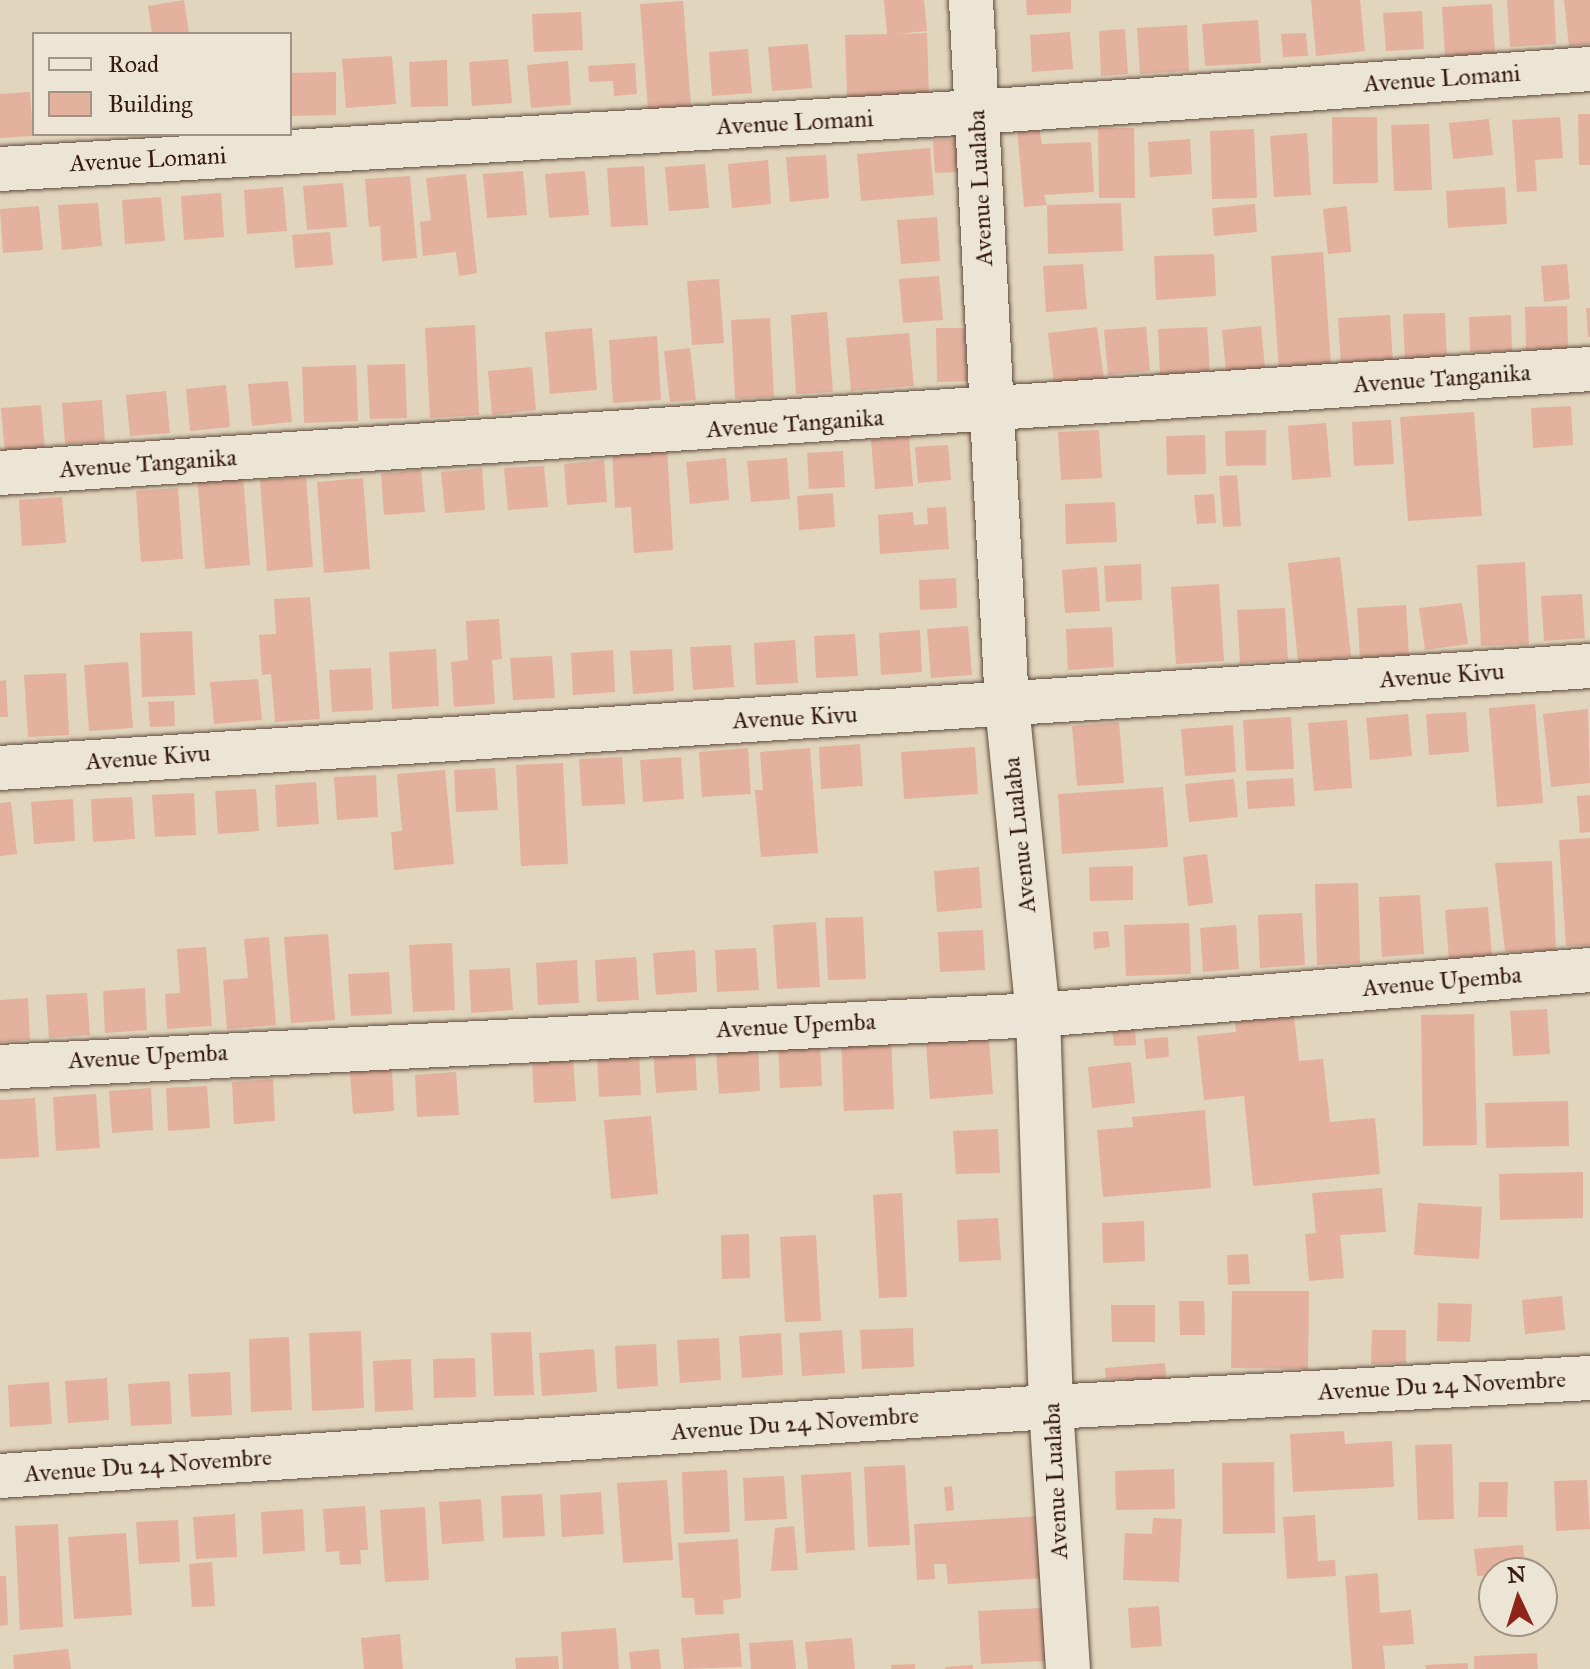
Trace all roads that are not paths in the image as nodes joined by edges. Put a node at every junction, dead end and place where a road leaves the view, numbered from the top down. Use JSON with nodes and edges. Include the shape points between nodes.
{"nodes":[{"id":1,"x":971,"y":0,"type":"edge"},
{"id":2,"x":1590,"y":69,"type":"edge"},
{"id":3,"x":977,"y":112,"type":"junction"},
{"id":4,"x":0,"y":169,"type":"edge"},
{"id":5,"x":1590,"y":369,"type":"edge"},
{"id":6,"x":991,"y":411,"type":"junction"},
{"id":7,"x":0,"y":473,"type":"edge"},
{"id":8,"x":1590,"y":666,"type":"edge"},
{"id":9,"x":1007,"y":705,"type":"junction"},
{"id":10,"x":0,"y":768,"type":"edge"},
{"id":11,"x":1590,"y":970,"type":"edge"},
{"id":12,"x":1038,"y":1015,"type":"junction"},
{"id":13,"x":0,"y":1067,"type":"edge"},
{"id":14,"x":1590,"y":1378,"type":"edge"},
{"id":15,"x":1051,"y":1407,"type":"junction"},
{"id":16,"x":0,"y":1476,"type":"edge"},
{"id":17,"x":1068,"y":1669,"type":"edge"}],
"edges":[{"from":1,"to":3,"type":"street","name":"Avenue Lualaba"},
{"from":2,"to":3,"type":"street","name":"Avenue Lomani"},
{"from":3,"to":4,"type":"street","name":"Avenue Lomani"},
{"from":3,"to":6,"type":"street","name":"Avenue Lualaba"},
{"from":5,"to":6,"type":"street","name":"Avenue Tanganika"},
{"from":6,"to":7,"type":"street","name":"Avenue Tanganika"},
{"from":6,"to":9,"type":"street","name":"Avenue Lualaba"},
{"from":8,"to":9,"type":"street","name":"Avenue Kivu"},
{"from":9,"to":10,"type":"street","name":"Avenue Kivu"},
{"from":9,"to":12,"type":"street","name":"Avenue Lualaba"},
{"from":11,"to":12,"type":"street","name":"Avenue Upemba"},
{"from":12,"to":13,"type":"street","name":"Avenue Upemba"},
{"from":12,"to":15,"type":"street","name":"Avenue Lualaba"},
{"from":14,"to":15,"type":"street","name":"Avenue Du 24 Novembre"},
{"from":15,"to":16,"type":"street","name":"Avenue Du 24 Novembre"},
{"from":15,"to":17,"type":"street","name":"Avenue Lualaba"}]}
